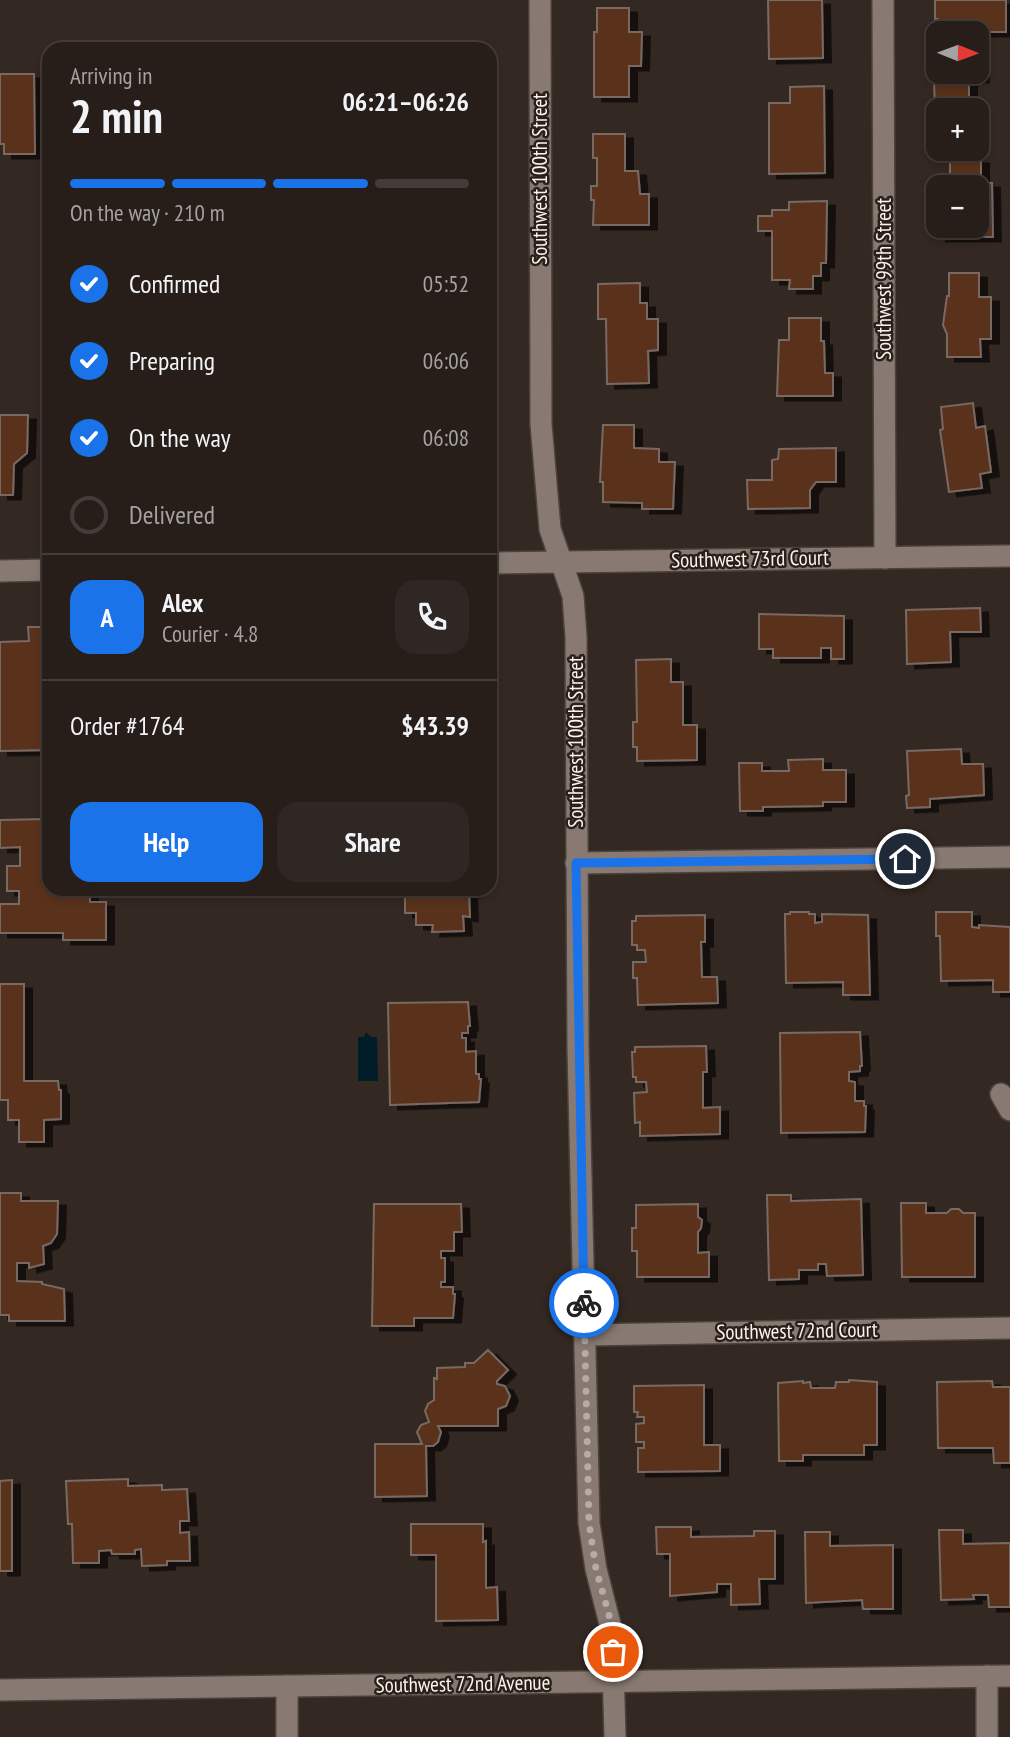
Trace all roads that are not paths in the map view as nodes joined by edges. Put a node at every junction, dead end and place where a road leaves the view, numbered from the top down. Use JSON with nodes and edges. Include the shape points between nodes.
{"nodes":[{"id":1,"x":540,"y":0,"type":"edge"},
{"id":2,"x":883,"y":0,"type":"edge"},
{"id":3,"x":1010,"y":556,"type":"edge"},
{"id":4,"x":885,"y":558,"type":"junction"},
{"id":5,"x":562,"y":562,"type":"junction"},
{"id":6,"x":497,"y":563,"type":"edge"},
{"id":7,"x":42,"y":570,"type":"edge"},
{"id":8,"x":0,"y":571,"type":"edge"},
{"id":9,"x":1010,"y":857,"type":"edge"},
{"id":10,"x":576,"y":863,"type":"junction"},
{"id":11,"x":1010,"y":1328,"type":"edge"},
{"id":12,"x":584,"y":1335,"type":"junction"},
{"id":13,"x":987,"y":1676,"type":"junction"},
{"id":14,"x":1010,"y":1676,"type":"edge"},
{"id":15,"x":614,"y":1682,"type":"junction"},
{"id":16,"x":287,"y":1686,"type":"junction"},
{"id":17,"x":0,"y":1690,"type":"edge"},
{"id":18,"x":287,"y":1737,"type":"edge"},
{"id":19,"x":615,"y":1737,"type":"edge"},
{"id":20,"x":987,"y":1737,"type":"edge"}],
"edges":[{"from":1,"to":5,"type":"street","name":"Southwest 100th Street","via":[[541,424],[550,529]]},
{"from":2,"to":4,"type":"street","name":"Southwest 99th Street"},
{"from":3,"to":4,"type":"street","name":"Southwest 73rd Court"},
{"from":4,"to":5,"type":"street","name":"Southwest 73rd Court"},
{"from":5,"to":6,"type":"street","name":"Southwest 73rd Court"},
{"from":5,"to":10,"type":"street","name":"Southwest 100th Street","via":[[573,596],[576,637]]},
{"from":7,"to":8,"type":"street"},
{"from":9,"to":10,"type":"street"},
{"from":10,"to":12,"type":"street","name":"Southwest 100th Street"},
{"from":11,"to":12,"type":"street","name":"Southwest 72nd Court"},
{"from":12,"to":15,"type":"street","name":"Southwest 100th Street","via":[[589,1523],[612,1632]]},
{"from":13,"to":14,"type":"street","name":"Southwest 72nd Avenue"},
{"from":13,"to":15,"type":"street","name":"Southwest 72nd Avenue"},
{"from":13,"to":20,"type":"street"},
{"from":15,"to":16,"type":"street","name":"Southwest 72nd Avenue"},
{"from":15,"to":19,"type":"street","name":"Southwest 100th Street"},
{"from":16,"to":17,"type":"street","name":"Southwest 72nd Avenue"},
{"from":16,"to":18,"type":"street"}]}
